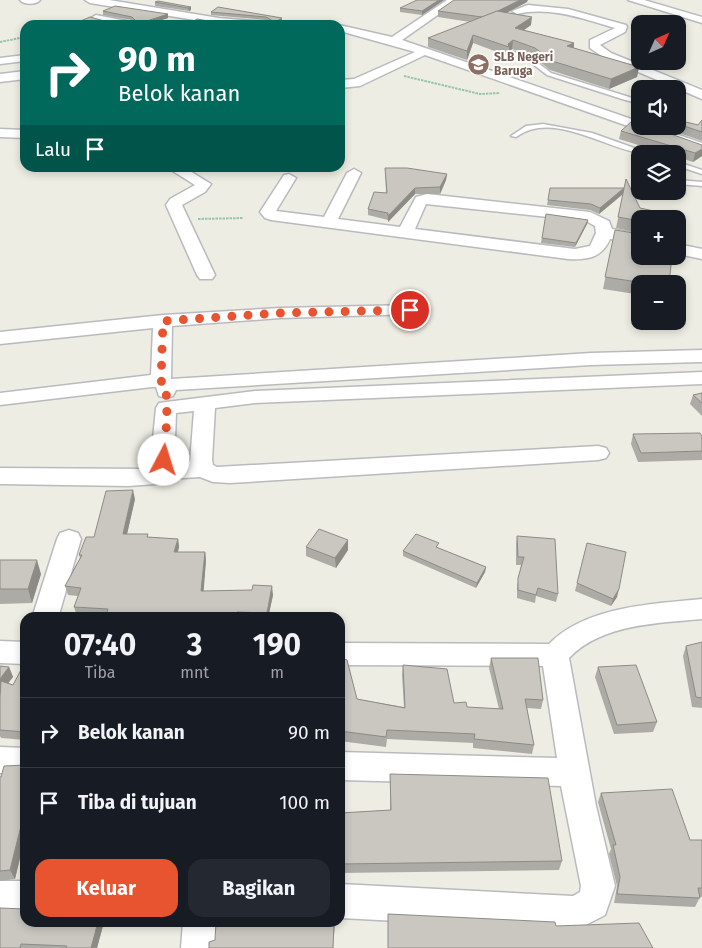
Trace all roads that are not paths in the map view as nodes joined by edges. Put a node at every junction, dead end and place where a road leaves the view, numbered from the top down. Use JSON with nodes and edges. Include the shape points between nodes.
{"nodes":[{"id":1,"x":26,"y":0,"type":"edge"},
{"id":2,"x":35,"y":0,"type":"edge"},
{"id":3,"x":90,"y":0,"type":"edge"},
{"id":4,"x":454,"y":0,"type":"edge"},
{"id":5,"x":634,"y":0,"type":"edge"},
{"id":6,"x":124,"y":5,"type":"junction"},
{"id":7,"x":517,"y":11,"type":"edge"},
{"id":8,"x":106,"y":20,"type":"edge"},
{"id":9,"x":216,"y":20,"type":"edge"},
{"id":10,"x":702,"y":20,"type":"edge"},
{"id":11,"x":345,"y":29,"type":"edge"},
{"id":12,"x":395,"y":41,"type":"junction"},
{"id":13,"x":424,"y":51,"type":"junction"},
{"id":14,"x":511,"y":53,"type":"edge"},
{"id":15,"x":20,"y":58,"type":"edge"},
{"id":16,"x":0,"y":60,"type":"edge"},
{"id":17,"x":20,"y":76,"type":"edge"},
{"id":18,"x":0,"y":78,"type":"edge"},
{"id":19,"x":666,"y":80,"type":"edge"},
{"id":20,"x":345,"y":84,"type":"edge"},
{"id":21,"x":686,"y":88,"type":"edge"},
{"id":22,"x":702,"y":95,"type":"edge"},
{"id":23,"x":631,"y":100,"type":"edge"},
{"id":24,"x":0,"y":133,"type":"edge"},
{"id":25,"x":20,"y":134,"type":"edge"},
{"id":26,"x":514,"y":136,"type":"dead end"},
{"id":27,"x":702,"y":148,"type":"edge"},
{"id":28,"x":631,"y":149,"type":"edge"},
{"id":29,"x":686,"y":167,"type":"edge"},
{"id":30,"x":182,"y":172,"type":"edge"},
{"id":31,"x":702,"y":172,"type":"edge"},
{"id":32,"x":354,"y":173,"type":"dead end"},
{"id":33,"x":289,"y":178,"type":"dead end"},
{"id":34,"x":686,"y":183,"type":"edge"},
{"id":35,"x":702,"y":184,"type":"edge"},
{"id":36,"x":328,"y":224,"type":"junction"},
{"id":37,"x":406,"y":232,"type":"junction"},
{"id":38,"x":604,"y":233,"type":"junction"},
{"id":39,"x":631,"y":238,"type":"edge"},
{"id":40,"x":686,"y":251,"type":"edge"},
{"id":41,"x":702,"y":254,"type":"edge"},
{"id":42,"x":206,"y":275,"type":"dead end"},
{"id":43,"x":410,"y":310,"type":"dead end"},
{"id":44,"x":163,"y":321,"type":"junction"},
{"id":45,"x":0,"y":338,"type":"edge"},
{"id":46,"x":702,"y":356,"type":"edge"},
{"id":47,"x":702,"y":378,"type":"edge"},
{"id":48,"x":163,"y":383,"type":"junction"},
{"id":49,"x":0,"y":398,"type":"edge"},
{"id":50,"x":205,"y":403,"type":"junction"},
{"id":51,"x":166,"y":408,"type":"junction"},
{"id":52,"x":598,"y":453,"type":"dead end"},
{"id":53,"x":203,"y":469,"type":"junction"},
{"id":54,"x":160,"y":472,"type":"junction"},
{"id":55,"x":0,"y":476,"type":"edge"},
{"id":56,"x":69,"y":540,"type":"dead end"},
{"id":57,"x":702,"y":609,"type":"edge"},
{"id":58,"x":47,"y":612,"type":"edge"},
{"id":59,"x":0,"y":652,"type":"edge"},
{"id":60,"x":20,"y":653,"type":"edge"},
{"id":61,"x":345,"y":654,"type":"edge"},
{"id":62,"x":555,"y":655,"type":"junction"},
{"id":63,"x":0,"y":760,"type":"edge"},
{"id":64,"x":20,"y":761,"type":"edge"},
{"id":65,"x":345,"y":766,"type":"edge"},
{"id":66,"x":576,"y":772,"type":"junction"},
{"id":67,"x":0,"y":898,"type":"edge"},
{"id":68,"x":20,"y":898,"type":"edge"},
{"id":69,"x":345,"y":901,"type":"edge"},
{"id":70,"x":200,"y":927,"type":"edge"},
{"id":71,"x":198,"y":948,"type":"edge"}],
"edges":[{"from":1,"to":2,"type":"street"},
{"from":3,"to":6,"type":"street"},
{"from":4,"to":12,"type":"street"},
{"from":5,"to":10,"type":"street"},
{"from":6,"to":8,"type":"street","via":[[96,18]]},
{"from":6,"to":9,"type":"street"},
{"from":7,"to":19,"type":"street","via":[[527,5],[545,4],[622,27],[594,42],[594,46],[607,55]]},
{"from":11,"to":12,"type":"street"},
{"from":12,"to":13,"type":"street"},
{"from":13,"to":20,"type":"street","via":[[352,85]]},
{"from":13,"to":27,"type":"street"},
{"from":14,"to":23,"type":"lane","via":[[531,60],[549,74]]},
{"from":15,"to":16,"type":"street"},
{"from":17,"to":18,"type":"street"},
{"from":21,"to":22,"type":"street"},
{"from":24,"to":25,"type":"street"},
{"from":26,"to":28,"type":"lane","via":[[532,127],[548,127]]},
{"from":29,"to":31,"type":"lane"},
{"from":30,"to":42,"type":"street","via":[[204,184],[174,205]]},
{"from":32,"to":36,"type":"street"},
{"from":33,"to":36,"type":"street","via":[[269,213]]},
{"from":34,"to":35,"type":"lane"},
{"from":36,"to":37,"type":"street"},
{"from":37,"to":38,"type":"street","via":[[582,254],[598,249]]},
{"from":37,"to":38,"type":"street","via":[[418,204],[427,199],[590,217],[603,224]]},
{"from":38,"to":39,"type":"street"},
{"from":40,"to":41,"type":"street"},
{"from":43,"to":44,"type":"street","via":[[280,313]]},
{"from":44,"to":45,"type":"street"},
{"from":44,"to":48,"type":"street"},
{"from":46,"to":48,"type":"street","via":[[591,359]]},
{"from":47,"to":50,"type":"street","via":[[256,397]]},
{"from":48,"to":49,"type":"street"},
{"from":48,"to":51,"type":"street"},
{"from":50,"to":51,"type":"street"},
{"from":50,"to":53,"type":"street"},
{"from":51,"to":54,"type":"street","via":[[163,470]]},
{"from":52,"to":53,"type":"street","via":[[230,475],[213,474]]},
{"from":53,"to":54,"type":"street"},
{"from":54,"to":55,"type":"street","via":[[156,476],[128,478]]},
{"from":56,"to":58,"type":"street"},
{"from":57,"to":62,"type":"street","via":[[619,621],[590,630],[562,646]]},
{"from":59,"to":60,"type":"street"},
{"from":61,"to":62,"type":"street"},
{"from":62,"to":66,"type":"street"},
{"from":63,"to":64,"type":"street"},
{"from":65,"to":66,"type":"street"},
{"from":66,"to":69,"type":"street","via":[[598,886],[592,903],[576,913]]},
{"from":67,"to":68,"type":"street"},
{"from":70,"to":71,"type":"street"}]}
